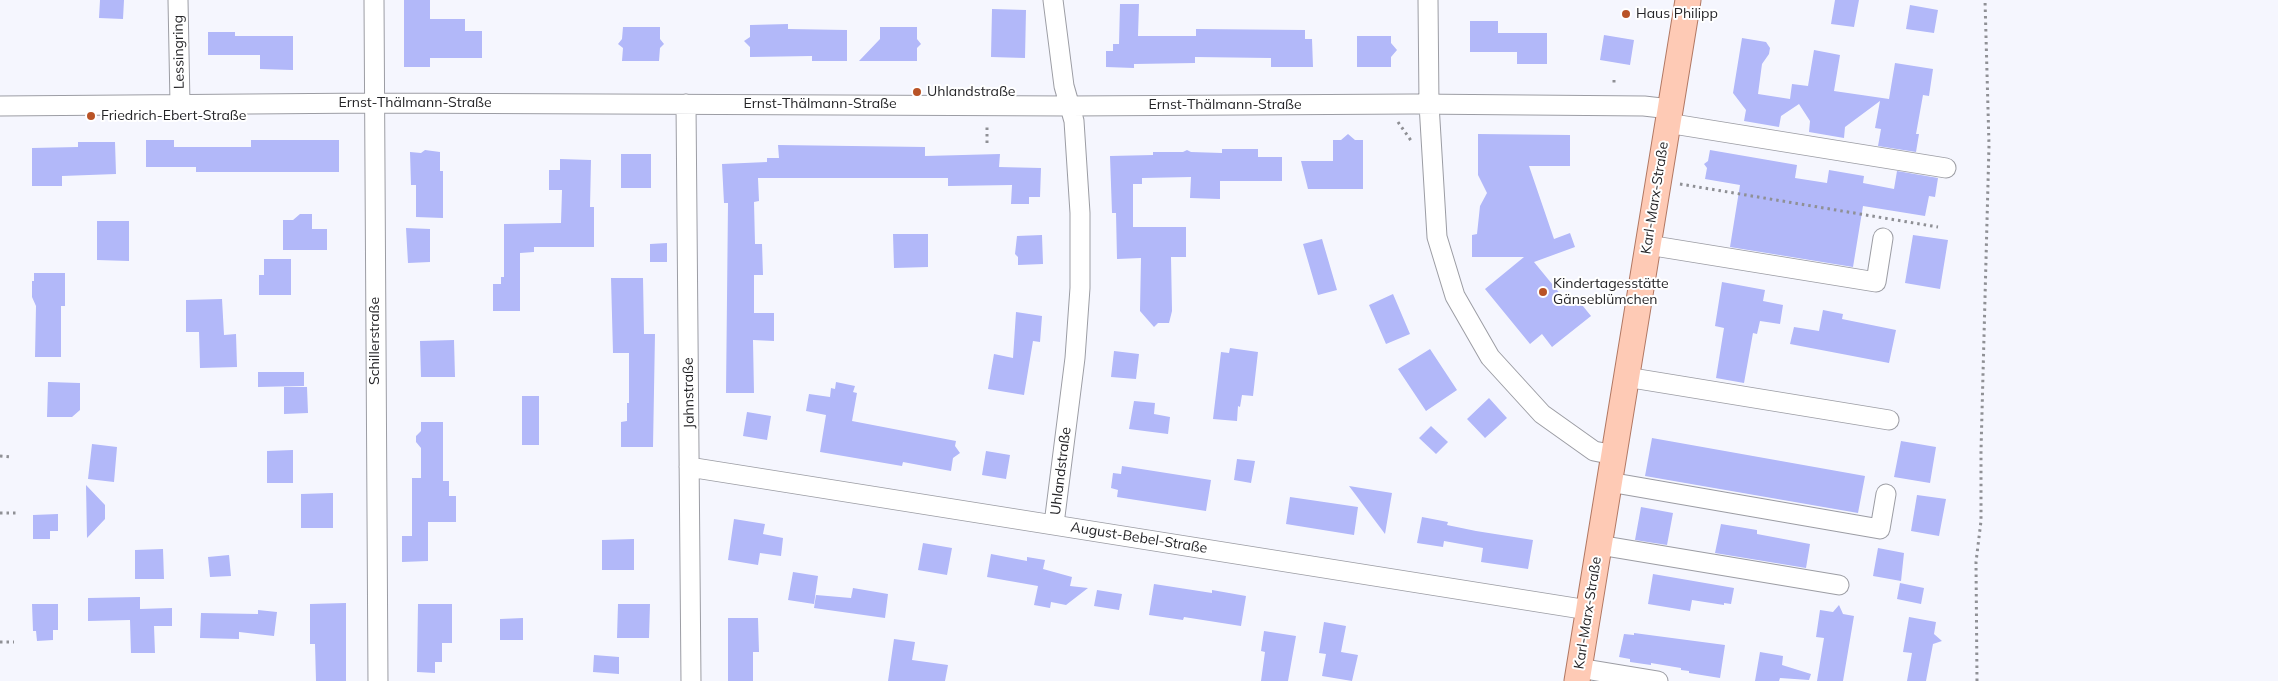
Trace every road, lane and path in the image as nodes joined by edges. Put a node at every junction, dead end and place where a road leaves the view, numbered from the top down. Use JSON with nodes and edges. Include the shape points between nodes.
{"nodes":[{"id":1,"x":178,"y":0,"type":"edge"},
{"id":2,"x":374,"y":0,"type":"edge"},
{"id":3,"x":1053,"y":0,"type":"edge"},
{"id":4,"x":1428,"y":0,"type":"edge"},
{"id":5,"x":1688,"y":0,"type":"edge"},
{"id":6,"x":1985,"y":0,"type":"edge"},
{"id":7,"x":374,"y":102,"type":"junction"},
{"id":8,"x":180,"y":104,"type":"junction"},
{"id":9,"x":686,"y":104,"type":"junction"},
{"id":10,"x":1429,"y":104,"type":"junction"},
{"id":11,"x":0,"y":106,"type":"edge"},
{"id":12,"x":1070,"y":106,"type":"junction"},
{"id":13,"x":1674,"y":119,"type":"junction"},
{"id":14,"x":987,"y":121,"type":"dead end"},
{"id":15,"x":987,"y":143,"type":"dead end"},
{"id":16,"x":1946,"y":168,"type":"dead end"},
{"id":17,"x":1677,"y":184,"type":"dead end"},
{"id":18,"x":1938,"y":227,"type":"dead end"},
{"id":19,"x":1883,"y":238,"type":"dead end"},
{"id":20,"x":1648,"y":246,"type":"junction"},
{"id":21,"x":1626,"y":377,"type":"junction"},
{"id":22,"x":1889,"y":420,"type":"dead end"},
{"id":23,"x":1614,"y":455,"type":"junction"},
{"id":24,"x":0,"y":456,"type":"edge"},
{"id":25,"x":11,"y":457,"type":"dead end"},
{"id":26,"x":689,"y":467,"type":"junction"},
{"id":27,"x":1609,"y":482,"type":"junction"},
{"id":28,"x":1886,"y":494,"type":"dead end"},
{"id":29,"x":0,"y":513,"type":"edge"},
{"id":30,"x":19,"y":513,"type":"dead end"},
{"id":31,"x":1054,"y":524,"type":"junction"},
{"id":32,"x":1599,"y":545,"type":"junction"},
{"id":33,"x":1839,"y":585,"type":"dead end"},
{"id":34,"x":1588,"y":610,"type":"junction"},
{"id":35,"x":0,"y":642,"type":"edge"},
{"id":36,"x":14,"y":642,"type":"dead end"},
{"id":37,"x":1578,"y":675,"type":"edge"},
{"id":38,"x":378,"y":681,"type":"edge"},
{"id":39,"x":691,"y":681,"type":"edge"},
{"id":40,"x":1658,"y":681,"type":"edge"},
{"id":41,"x":1977,"y":681,"type":"edge"}],
"edges":[{"from":1,"to":8,"type":"street","name":"Lessingring"},
{"from":2,"to":7,"type":"street","name":"Schillerstraße"},
{"from":3,"to":12,"type":"street","name":"Uhlandstraße","via":[[1064,86]]},
{"from":4,"to":10,"type":"street"},
{"from":5,"to":13,"type":"main road","name":"Karl-Marx-Straße"},
{"from":6,"to":41,"type":"path","via":[[1989,145],[1981,520],[1976,562]]},
{"from":7,"to":8,"type":"street","name":"Ernst-Thälmann-Straße"},
{"from":7,"to":9,"type":"street","name":"Ernst-Thälmann-Straße"},
{"from":7,"to":38,"type":"street","name":"Schillerstraße"},
{"from":8,"to":11,"type":"street","name":"Ernst-Thälmann-Straße"},
{"from":9,"to":12,"type":"street","name":"Ernst-Thälmann-Straße"},
{"from":9,"to":26,"type":"street","name":"Jahnstraße"},
{"from":10,"to":12,"type":"street","name":"Ernst-Thälmann-Straße"},
{"from":10,"to":13,"type":"street","name":"Ernst-Thälmann-Straße","via":[[1644,106]]},
{"from":10,"to":23,"type":"street","via":[[1439,220],[1437,237],[1455,296],[1490,357],[1542,414],[1594,451]]},
{"from":12,"to":31,"type":"street","name":"Uhlandstraße","via":[[1074,121],[1079,205],[1080,293]]},
{"from":13,"to":16,"type":"street"},
{"from":13,"to":20,"type":"main road","name":"Karl-Marx-Straße"},
{"from":14,"to":15,"type":"path"},
{"from":17,"to":18,"type":"path"},
{"from":19,"to":20,"type":"street","via":[[1876,282]]},
{"from":20,"to":21,"type":"main road","name":"Karl-Marx-Straße"},
{"from":21,"to":22,"type":"street"},
{"from":21,"to":23,"type":"main road","name":"Karl-Marx-Straße"},
{"from":23,"to":27,"type":"main road","name":"Karl-Marx-Straße"},
{"from":24,"to":25,"type":"path"},
{"from":26,"to":31,"type":"street","name":"August-Bebel-Straße"},
{"from":26,"to":39,"type":"street","name":"Jahnstraße"},
{"from":27,"to":28,"type":"street","via":[[1880,529]]},
{"from":27,"to":32,"type":"main road","name":"Karl-Marx-Straße"},
{"from":29,"to":30,"type":"path"},
{"from":31,"to":34,"type":"street","name":"August-Bebel-Straße"},
{"from":32,"to":33,"type":"street","name":"Karl-Marx-Straße"},
{"from":32,"to":34,"type":"main road","name":"Karl-Marx-Straße"},
{"from":34,"to":37,"type":"main road","name":"Karl-Marx-Straße"},
{"from":35,"to":36,"type":"path"},
{"from":37,"to":40,"type":"street"}]}
